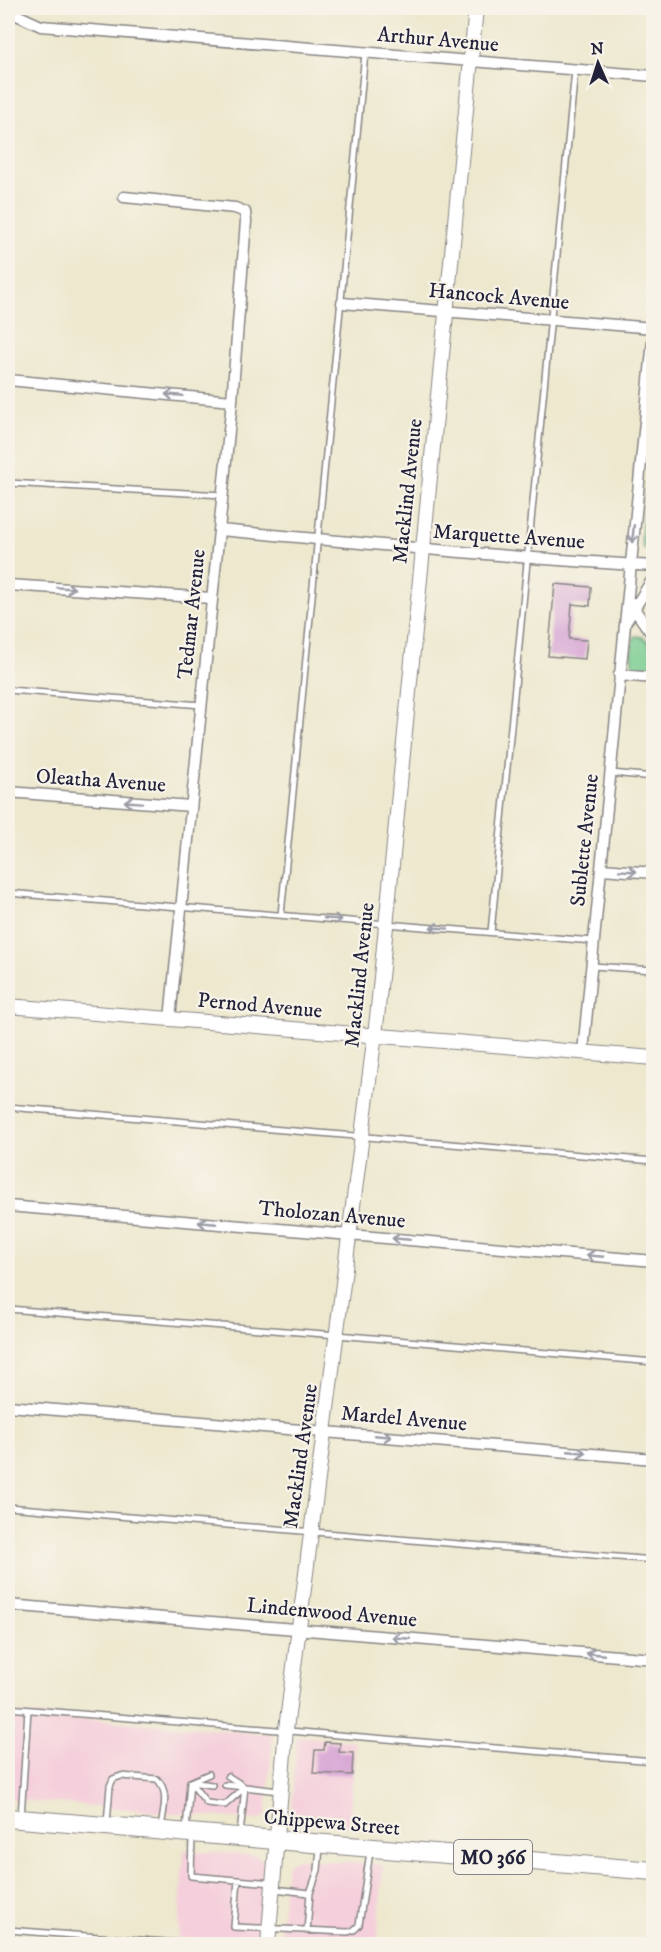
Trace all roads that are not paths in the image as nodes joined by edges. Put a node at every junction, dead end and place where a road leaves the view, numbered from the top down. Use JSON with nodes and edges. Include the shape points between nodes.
{"nodes":[{"id":1,"x":476,"y":8,"type":"edge"},
{"id":2,"x":8,"y":11,"type":"edge"},
{"id":3,"x":365,"y":53,"type":"junction"},
{"id":4,"x":471,"y":61,"type":"junction"},
{"id":5,"x":575,"y":70,"type":"junction"},
{"id":6,"x":654,"y":76,"type":"edge"},
{"id":7,"x":124,"y":197,"type":"dead end"},
{"id":8,"x":342,"y":303,"type":"junction"},
{"id":9,"x":446,"y":312,"type":"junction"},
{"id":10,"x":549,"y":320,"type":"junction"},
{"id":11,"x":654,"y":329,"type":"edge"},
{"id":12,"x":8,"y":380,"type":"edge"},
{"id":13,"x":232,"y":401,"type":"junction"},
{"id":14,"x":8,"y":483,"type":"edge"},
{"id":15,"x":223,"y":495,"type":"junction"},
{"id":16,"x":219,"y":530,"type":"junction"},
{"id":17,"x":319,"y":538,"type":"junction"},
{"id":18,"x":422,"y":549,"type":"junction"},
{"id":19,"x":526,"y":558,"type":"junction"},
{"id":20,"x":630,"y":565,"type":"junction"},
{"id":21,"x":654,"y":566,"type":"edge"},
{"id":22,"x":654,"y":577,"type":"edge"},
{"id":23,"x":628,"y":582,"type":"junction"},
{"id":24,"x":8,"y":585,"type":"edge"},
{"id":25,"x":212,"y":598,"type":"junction"},
{"id":26,"x":634,"y":607,"type":"junction"},
{"id":27,"x":623,"y":632,"type":"junction"},
{"id":28,"x":654,"y":638,"type":"edge"},
{"id":29,"x":619,"y":675,"type":"junction"},
{"id":30,"x":654,"y":678,"type":"edge"},
{"id":31,"x":8,"y":690,"type":"edge"},
{"id":32,"x":202,"y":705,"type":"junction"},
{"id":33,"x":611,"y":773,"type":"junction"},
{"id":34,"x":654,"y":777,"type":"edge"},
{"id":35,"x":8,"y":792,"type":"edge"},
{"id":36,"x":191,"y":806,"type":"junction"},
{"id":37,"x":602,"y":869,"type":"junction"},
{"id":38,"x":654,"y":873,"type":"edge"},
{"id":39,"x":8,"y":893,"type":"edge"},
{"id":40,"x":181,"y":907,"type":"junction"},
{"id":41,"x":281,"y":915,"type":"junction"},
{"id":42,"x":386,"y":924,"type":"junction"},
{"id":43,"x":492,"y":932,"type":"junction"},
{"id":44,"x":593,"y":941,"type":"junction"},
{"id":45,"x":591,"y":966,"type":"junction"},
{"id":46,"x":654,"y":970,"type":"edge"},
{"id":47,"x":8,"y":1006,"type":"edge"},
{"id":48,"x":170,"y":1019,"type":"junction"},
{"id":49,"x":375,"y":1035,"type":"junction"},
{"id":50,"x":583,"y":1052,"type":"junction"},
{"id":51,"x":654,"y":1058,"type":"edge"},
{"id":52,"x":8,"y":1107,"type":"edge"},
{"id":53,"x":363,"y":1136,"type":"junction"},
{"id":54,"x":654,"y":1161,"type":"edge"},
{"id":55,"x":8,"y":1206,"type":"edge"},
{"id":56,"x":350,"y":1235,"type":"junction"},
{"id":57,"x":654,"y":1261,"type":"edge"},
{"id":58,"x":8,"y":1309,"type":"edge"},
{"id":59,"x":337,"y":1335,"type":"junction"},
{"id":60,"x":654,"y":1362,"type":"edge"},
{"id":61,"x":8,"y":1406,"type":"edge"},
{"id":62,"x":324,"y":1431,"type":"junction"},
{"id":63,"x":654,"y":1459,"type":"edge"},
{"id":64,"x":8,"y":1507,"type":"edge"},
{"id":65,"x":311,"y":1531,"type":"junction"},
{"id":66,"x":654,"y":1560,"type":"edge"},
{"id":67,"x":8,"y":1605,"type":"edge"},
{"id":68,"x":298,"y":1629,"type":"junction"},
{"id":69,"x":654,"y":1659,"type":"edge"},
{"id":70,"x":8,"y":1708,"type":"edge"},
{"id":71,"x":28,"y":1710,"type":"junction"},
{"id":72,"x":286,"y":1729,"type":"junction"},
{"id":73,"x":654,"y":1761,"type":"edge"},
{"id":74,"x":209,"y":1774,"type":"dead end"},
{"id":75,"x":228,"y":1776,"type":"dead end"},
{"id":76,"x":189,"y":1782,"type":"junction"},
{"id":77,"x":212,"y":1785,"type":"dead end"},
{"id":78,"x":225,"y":1785,"type":"dead end"},
{"id":79,"x":245,"y":1787,"type":"junction"},
{"id":80,"x":281,"y":1792,"type":"junction"},
{"id":81,"x":14,"y":1818,"type":"edge"},
{"id":82,"x":107,"y":1825,"type":"junction"},
{"id":83,"x":161,"y":1829,"type":"junction"},
{"id":84,"x":189,"y":1832,"type":"junction"},
{"id":85,"x":240,"y":1836,"type":"junction"},
{"id":86,"x":277,"y":1840,"type":"junction"},
{"id":87,"x":321,"y":1844,"type":"junction"},
{"id":88,"x":371,"y":1847,"type":"junction"},
{"id":89,"x":654,"y":1870,"type":"edge"},
{"id":90,"x":238,"y":1880,"type":"junction"},
{"id":91,"x":273,"y":1886,"type":"junction"},
{"id":92,"x":310,"y":1893,"type":"junction"},
{"id":93,"x":8,"y":1930,"type":"edge"},
{"id":94,"x":269,"y":1930,"type":"junction"},
{"id":95,"x":307,"y":1931,"type":"junction"},
{"id":96,"x":192,"y":1944,"type":"edge"},
{"id":97,"x":268,"y":1944,"type":"edge"}],
"edges":[{"from":1,"to":4,"type":"street","name":"Macklind Avenue"},
{"from":2,"to":3,"type":"street","name":"Arthur Avenue","via":[[41,26]]},
{"from":3,"to":4,"type":"street","name":"Arthur Avenue"},
{"from":3,"to":8,"type":"lane"},
{"from":4,"to":5,"type":"street","name":"Arthur Avenue"},
{"from":4,"to":9,"type":"street","name":"Macklind Avenue"},
{"from":5,"to":6,"type":"street","name":"Arthur Avenue"},
{"from":5,"to":10,"type":"lane"},
{"from":7,"to":13,"type":"street","name":"Tedmar Avenue","via":[[245,212]]},
{"from":8,"to":9,"type":"street","name":"Hancock Avenue"},
{"from":8,"to":17,"type":"lane"},
{"from":9,"to":10,"type":"street","name":"Hancock Avenue"},
{"from":9,"to":18,"type":"street","name":"Macklind Avenue"},
{"from":10,"to":11,"type":"street","name":"Hancock Avenue"},
{"from":10,"to":19,"type":"lane"},
{"from":11,"to":20,"type":"street","name":"Sublette Avenue","one_way":true},
{"from":13,"to":12,"type":"street","one_way":true},
{"from":13,"to":15,"type":"street","name":"Tedmar Avenue"},
{"from":14,"to":15,"type":"lane"},
{"from":15,"to":16,"type":"street","name":"Tedmar Avenue"},
{"from":16,"to":17,"type":"street","name":"Marquette Avenue"},
{"from":16,"to":25,"type":"street","name":"Tedmar Avenue"},
{"from":17,"to":18,"type":"street","name":"Marquette Avenue"},
{"from":17,"to":41,"type":"lane"},
{"from":18,"to":19,"type":"street","name":"Marquette Avenue"},
{"from":18,"to":42,"type":"street","name":"Macklind Avenue"},
{"from":19,"to":20,"type":"street","name":"Marquette Avenue"},
{"from":19,"to":43,"type":"lane"},
{"from":20,"to":21,"type":"street","name":"Marquette Avenue"},
{"from":20,"to":23,"type":"street","name":"Sublette Avenue"},
{"from":22,"to":26,"type":"street","name":"Sublette Avenue"},
{"from":23,"to":26,"type":"street"},
{"from":23,"to":27,"type":"street","name":"Sublette Avenue"},
{"from":24,"to":25,"type":"street","one_way":true},
{"from":25,"to":32,"type":"street","name":"Tedmar Avenue"},
{"from":26,"to":27,"type":"street","name":"Sublette Avenue"},
{"from":26,"to":28,"type":"street"},
{"from":27,"to":29,"type":"street","name":"Sublette Avenue"},
{"from":29,"to":30,"type":"street"},
{"from":29,"to":33,"type":"street","name":"Sublette Avenue"},
{"from":31,"to":32,"type":"lane"},
{"from":32,"to":36,"type":"street","name":"Tedmar Avenue"},
{"from":33,"to":34,"type":"lane"},
{"from":33,"to":37,"type":"street","name":"Sublette Avenue"},
{"from":36,"to":35,"type":"street","name":"Oleatha Avenue","one_way":true},
{"from":36,"to":40,"type":"street","name":"Tedmar Avenue"},
{"from":37,"to":38,"type":"street","one_way":true},
{"from":37,"to":44,"type":"street","name":"Sublette Avenue"},
{"from":39,"to":40,"type":"lane"},
{"from":40,"to":41,"type":"lane"},
{"from":40,"to":48,"type":"street","name":"Tedmar Avenue"},
{"from":41,"to":42,"type":"lane","one_way":true},
{"from":43,"to":42,"type":"lane","one_way":true},
{"from":42,"to":49,"type":"street","name":"Macklind Avenue"},
{"from":43,"to":44,"type":"lane"},
{"from":44,"to":45,"type":"street","name":"Sublette Avenue"},
{"from":45,"to":46,"type":"lane"},
{"from":45,"to":50,"type":"street","name":"Sublette Avenue"},
{"from":47,"to":48,"type":"street","name":"Pernod Avenue"},
{"from":48,"to":49,"type":"street","name":"Pernod Avenue"},
{"from":49,"to":50,"type":"street","name":"Pernod Avenue"},
{"from":49,"to":53,"type":"street","name":"Macklind Avenue"},
{"from":50,"to":51,"type":"street","name":"Pernod Avenue"},
{"from":52,"to":53,"type":"lane"},
{"from":53,"to":54,"type":"lane"},
{"from":53,"to":56,"type":"street","name":"Macklind Avenue"},
{"from":56,"to":55,"type":"street","name":"Tholozan Avenue","one_way":true},
{"from":57,"to":56,"type":"street","name":"Tholozan Avenue","one_way":true},
{"from":56,"to":59,"type":"street","name":"Macklind Avenue"},
{"from":58,"to":59,"type":"lane"},
{"from":59,"to":60,"type":"lane"},
{"from":59,"to":62,"type":"street","name":"Macklind Avenue"},
{"from":61,"to":62,"type":"street","name":"Mardel Avenue"},
{"from":62,"to":63,"type":"street","name":"Mardel Avenue","one_way":true},
{"from":62,"to":65,"type":"street","name":"Macklind Avenue"},
{"from":64,"to":65,"type":"lane"},
{"from":65,"to":66,"type":"lane"},
{"from":65,"to":68,"type":"street","name":"Macklind Avenue"},
{"from":67,"to":68,"type":"street","name":"Lindenwood Avenue"},
{"from":69,"to":68,"type":"street","name":"Lindenwood Avenue","one_way":true},
{"from":68,"to":72,"type":"street","name":"Macklind Avenue"},
{"from":70,"to":71,"type":"lane"},
{"from":71,"to":72,"type":"lane"},
{"from":71,"to":81,"type":"lane"},
{"from":72,"to":73,"type":"lane"},
{"from":72,"to":80,"type":"street","name":"Macklind Avenue"},
{"from":74,"to":76,"type":"lane"},
{"from":75,"to":79,"type":"lane"},
{"from":76,"to":77,"type":"lane"},
{"from":76,"to":79,"type":"lane","via":[[207,1803],[225,1805]]},
{"from":76,"to":84,"type":"lane"},
{"from":78,"to":79,"type":"lane"},
{"from":79,"to":80,"type":"lane"},
{"from":79,"to":85,"type":"lane"},
{"from":80,"to":86,"type":"street","name":"Macklind Avenue"},
{"from":81,"to":82,"type":"main road","name":"Chippewa Street","number":"MO 366"},
{"from":82,"to":83,"type":"main road","name":"Chippewa Street","number":"MO 366"},
{"from":82,"to":83,"type":"lane","via":[[113,1779],[148,1778],[158,1779],[165,1792]]},
{"from":83,"to":84,"type":"main road","name":"Chippewa Street","number":"MO 366"},
{"from":84,"to":85,"type":"main road","name":"Chippewa Street","number":"MO 366"},
{"from":84,"to":90,"type":"lane","via":[[191,1876]]},
{"from":85,"to":86,"type":"main road","name":"Chippewa Street","number":"MO 366"},
{"from":86,"to":87,"type":"main road","name":"Chippewa Street","number":"MO 366"},
{"from":86,"to":91,"type":"street","name":"Macklind Avenue"},
{"from":87,"to":88,"type":"main road","name":"Chippewa Street","number":"MO 366"},
{"from":87,"to":92,"type":"lane"},
{"from":88,"to":89,"type":"main road","name":"Chippewa Street","number":"MO 366"},
{"from":88,"to":95,"type":"lane","via":[[359,1925],[348,1932]]},
{"from":90,"to":91,"type":"lane"},
{"from":90,"to":94,"type":"lane","via":[[234,1927]]},
{"from":91,"to":92,"type":"lane"},
{"from":91,"to":94,"type":"street","name":"Macklind Avenue"},
{"from":92,"to":95,"type":"lane"},
{"from":93,"to":96,"type":"lane"},
{"from":94,"to":95,"type":"lane"},
{"from":94,"to":97,"type":"street","name":"Macklind Avenue"}]}
